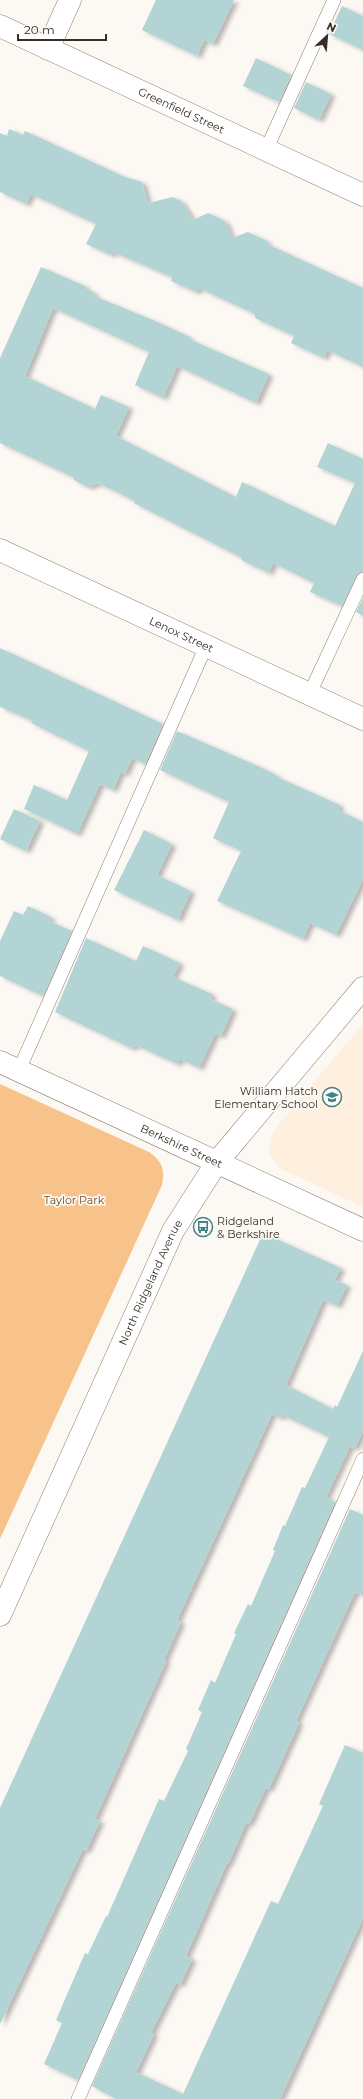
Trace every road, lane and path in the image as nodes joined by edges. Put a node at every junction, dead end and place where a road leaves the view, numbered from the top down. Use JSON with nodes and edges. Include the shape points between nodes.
{"nodes":[{"id":1,"x":70,"y":0,"type":"edge"},
{"id":2,"x":334,"y":0,"type":"edge"},
{"id":3,"x":0,"y":26,"type":"edge"},
{"id":4,"x":48,"y":48,"type":"junction"},
{"id":5,"x":266,"y":150,"type":"junction"},
{"id":6,"x":363,"y":195,"type":"edge"},
{"id":7,"x":0,"y":550,"type":"edge"},
{"id":8,"x":363,"y":579,"type":"edge"},
{"id":9,"x":206,"y":646,"type":"junction"},
{"id":10,"x":310,"y":693,"type":"junction"},
{"id":11,"x":363,"y":719,"type":"edge"},
{"id":12,"x":363,"y":988,"type":"edge"},
{"id":13,"x":10,"y":1066,"type":"edge"},
{"id":14,"x":217,"y":1162,"type":"junction"},
{"id":15,"x":363,"y":1230,"type":"edge"},
{"id":16,"x":363,"y":1459,"type":"edge"},
{"id":17,"x":0,"y":1615,"type":"edge"},
{"id":18,"x":78,"y":2099,"type":"edge"}],
"edges":[{"from":1,"to":4,"type":"street"},
{"from":2,"to":5,"type":"lane"},
{"from":3,"to":4,"type":"street","name":"Greenfield Street"},
{"from":4,"to":5,"type":"street","name":"Greenfield Street"},
{"from":5,"to":6,"type":"street","name":"Greenfield Street"},
{"from":7,"to":9,"type":"street","name":"Lenox Street"},
{"from":8,"to":10,"type":"lane"},
{"from":9,"to":10,"type":"street","name":"Lenox Street"},
{"from":9,"to":13,"type":"lane"},
{"from":10,"to":11,"type":"street","name":"Lenox Street"},
{"from":12,"to":14,"type":"street","name":"North Ridgeland Avenue"},
{"from":13,"to":14,"type":"street","name":"Berkshire Street"},
{"from":14,"to":15,"type":"street","name":"Berkshire Street"},
{"from":14,"to":17,"type":"street","name":"North Ridgeland Avenue","via":[[173,1231]]},
{"from":16,"to":18,"type":"lane"}]}
